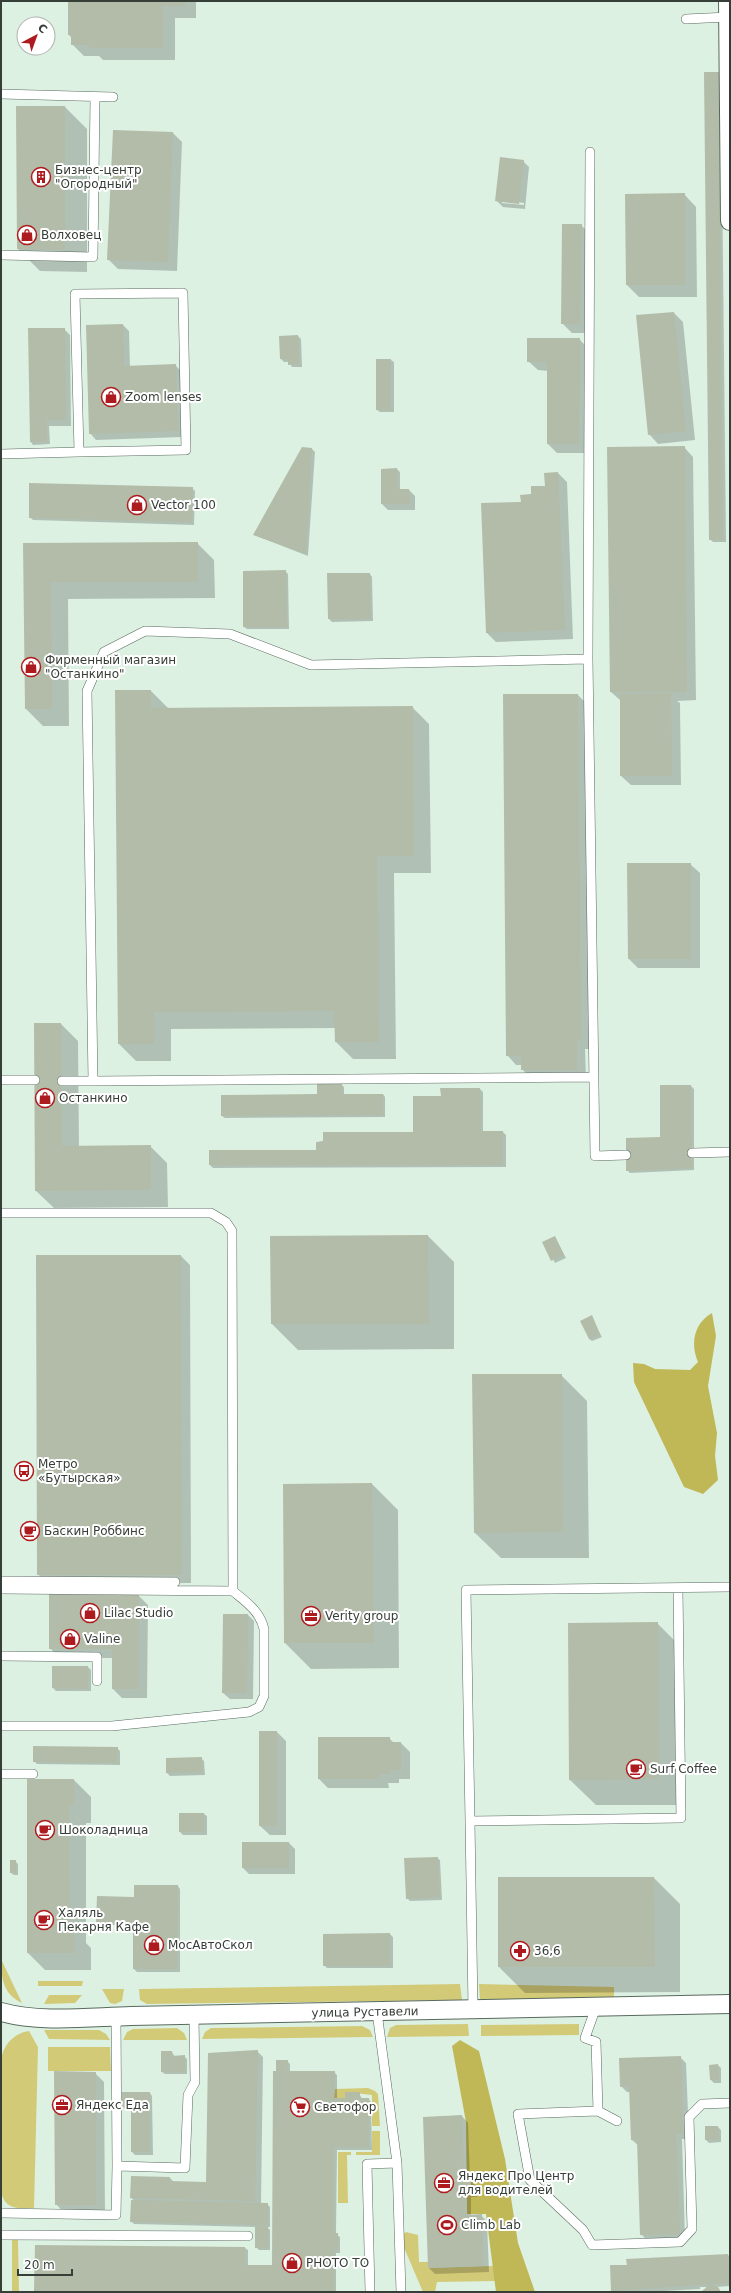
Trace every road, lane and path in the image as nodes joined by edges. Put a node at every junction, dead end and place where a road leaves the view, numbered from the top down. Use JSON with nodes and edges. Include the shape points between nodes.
{"nodes":[{"id":1,"x":728,"y":9,"type":"edge"},
{"id":2,"x":686,"y":19,"type":"dead end"},
{"id":3,"x":1,"y":94,"type":"edge"},
{"id":4,"x":95,"y":97,"type":"junction"},
{"id":5,"x":113,"y":97,"type":"dead end"},
{"id":6,"x":590,"y":152,"type":"dead end"},
{"id":7,"x":730,"y":221,"type":"edge"},
{"id":8,"x":1,"y":256,"type":"edge"},
{"id":9,"x":79,"y":452,"type":"junction"},
{"id":10,"x":1,"y":454,"type":"edge"},
{"id":11,"x":588,"y":659,"type":"junction"},
{"id":12,"x":592,"y":1077,"type":"junction"},
{"id":13,"x":1,"y":1080,"type":"edge"},
{"id":14,"x":35,"y":1080,"type":"dead end"},
{"id":15,"x":62,"y":1080,"type":"dead end"},
{"id":16,"x":93,"y":1081,"type":"junction"},
{"id":17,"x":730,"y":1152,"type":"edge"},
{"id":18,"x":692,"y":1153,"type":"dead end"},
{"id":19,"x":626,"y":1155,"type":"dead end"},
{"id":20,"x":1,"y":1213,"type":"edge"},
{"id":21,"x":1,"y":1581,"type":"edge"},
{"id":22,"x":175,"y":1582,"type":"dead end"},
{"id":23,"x":730,"y":1587,"type":"edge"},
{"id":24,"x":678,"y":1588,"type":"junction"},
{"id":25,"x":1,"y":1589,"type":"edge"},
{"id":26,"x":233,"y":1591,"type":"junction"},
{"id":27,"x":1,"y":1656,"type":"edge"},
{"id":28,"x":97,"y":1681,"type":"dead end"},
{"id":29,"x":1,"y":1726,"type":"edge"},
{"id":30,"x":1,"y":1774,"type":"edge"},
{"id":31,"x":33,"y":1774,"type":"dead end"},
{"id":32,"x":470,"y":1821,"type":"junction"},
{"id":33,"x":730,"y":2004,"type":"edge"},
{"id":34,"x":596,"y":2007,"type":"junction"},
{"id":35,"x":472,"y":2009,"type":"junction"},
{"id":36,"x":1,"y":2012,"type":"edge"},
{"id":37,"x":377,"y":2012,"type":"junction"},
{"id":38,"x":194,"y":2015,"type":"junction"},
{"id":39,"x":116,"y":2016,"type":"junction"},
{"id":40,"x":730,"y":2103,"type":"edge"},
{"id":41,"x":598,"y":2111,"type":"junction"},
{"id":42,"x":618,"y":2121,"type":"dead end"},
{"id":43,"x":397,"y":2163,"type":"junction"},
{"id":44,"x":117,"y":2166,"type":"junction"},
{"id":45,"x":1,"y":2213,"type":"edge"},
{"id":46,"x":1,"y":2235,"type":"edge"},
{"id":47,"x":248,"y":2236,"type":"dead end"},
{"id":48,"x":370,"y":2292,"type":"edge"},
{"id":49,"x":401,"y":2292,"type":"edge"}],
"edges":[{"from":1,"to":2,"type":"lane"},
{"from":1,"to":7,"type":"street"},
{"from":3,"to":4,"type":"lane"},
{"from":4,"to":5,"type":"lane"},
{"from":4,"to":8,"type":"lane","via":[[93,257]]},
{"from":6,"to":11,"type":"lane"},
{"from":9,"to":9,"type":"lane","via":[[75,294],[183,293],[186,450]]},
{"from":9,"to":10,"type":"lane"},
{"from":11,"to":12,"type":"lane"},
{"from":11,"to":16,"type":"lane","via":[[311,665],[230,634],[145,631],[104,652],[87,691]]},
{"from":12,"to":16,"type":"lane"},
{"from":12,"to":19,"type":"lane","via":[[595,1156]]},
{"from":13,"to":14,"type":"lane"},
{"from":15,"to":16,"type":"lane"},
{"from":17,"to":18,"type":"lane"},
{"from":20,"to":26,"type":"lane","via":[[211,1213],[226,1222],[232,1231]]},
{"from":21,"to":22,"type":"lane"},
{"from":23,"to":24,"type":"lane"},
{"from":24,"to":32,"type":"lane","via":[[681,1818]]},
{"from":24,"to":32,"type":"lane","via":[[466,1590]]},
{"from":25,"to":26,"type":"lane"},
{"from":26,"to":29,"type":"lane","via":[[255,1610],[264,1629],[264,1696],[262,1703],[255,1710],[112,1726]]},
{"from":27,"to":28,"type":"lane","via":[[98,1657]]},
{"from":30,"to":31,"type":"lane"},
{"from":32,"to":35,"type":"lane"},
{"from":33,"to":34,"type":"street","name":"улица Руставели"},
{"from":34,"to":35,"type":"street","name":"улица Руставели"},
{"from":34,"to":41,"type":"lane","via":[[585,2038],[596,2042]]},
{"from":35,"to":37,"type":"street","name":"улица Руставели"},
{"from":36,"to":39,"type":"street","name":"улица Руставели","via":[[30,2017]]},
{"from":37,"to":38,"type":"street","name":"улица Руставели"},
{"from":37,"to":43,"type":"lane"},
{"from":38,"to":39,"type":"street","name":"улица Руставели"},
{"from":38,"to":44,"type":"lane","via":[[194,2082],[188,2095],[185,2168]]},
{"from":39,"to":44,"type":"lane"},
{"from":40,"to":41,"type":"lane","via":[[702,2104],[689,2117],[692,2229],[680,2242],[592,2245],[583,2230],[530,2180],[518,2114]]},
{"from":41,"to":42,"type":"lane"},
{"from":43,"to":48,"type":"lane","via":[[367,2164]]},
{"from":43,"to":49,"type":"lane"},
{"from":44,"to":45,"type":"lane","via":[[116,2215]]},
{"from":46,"to":47,"type":"lane"}]}
